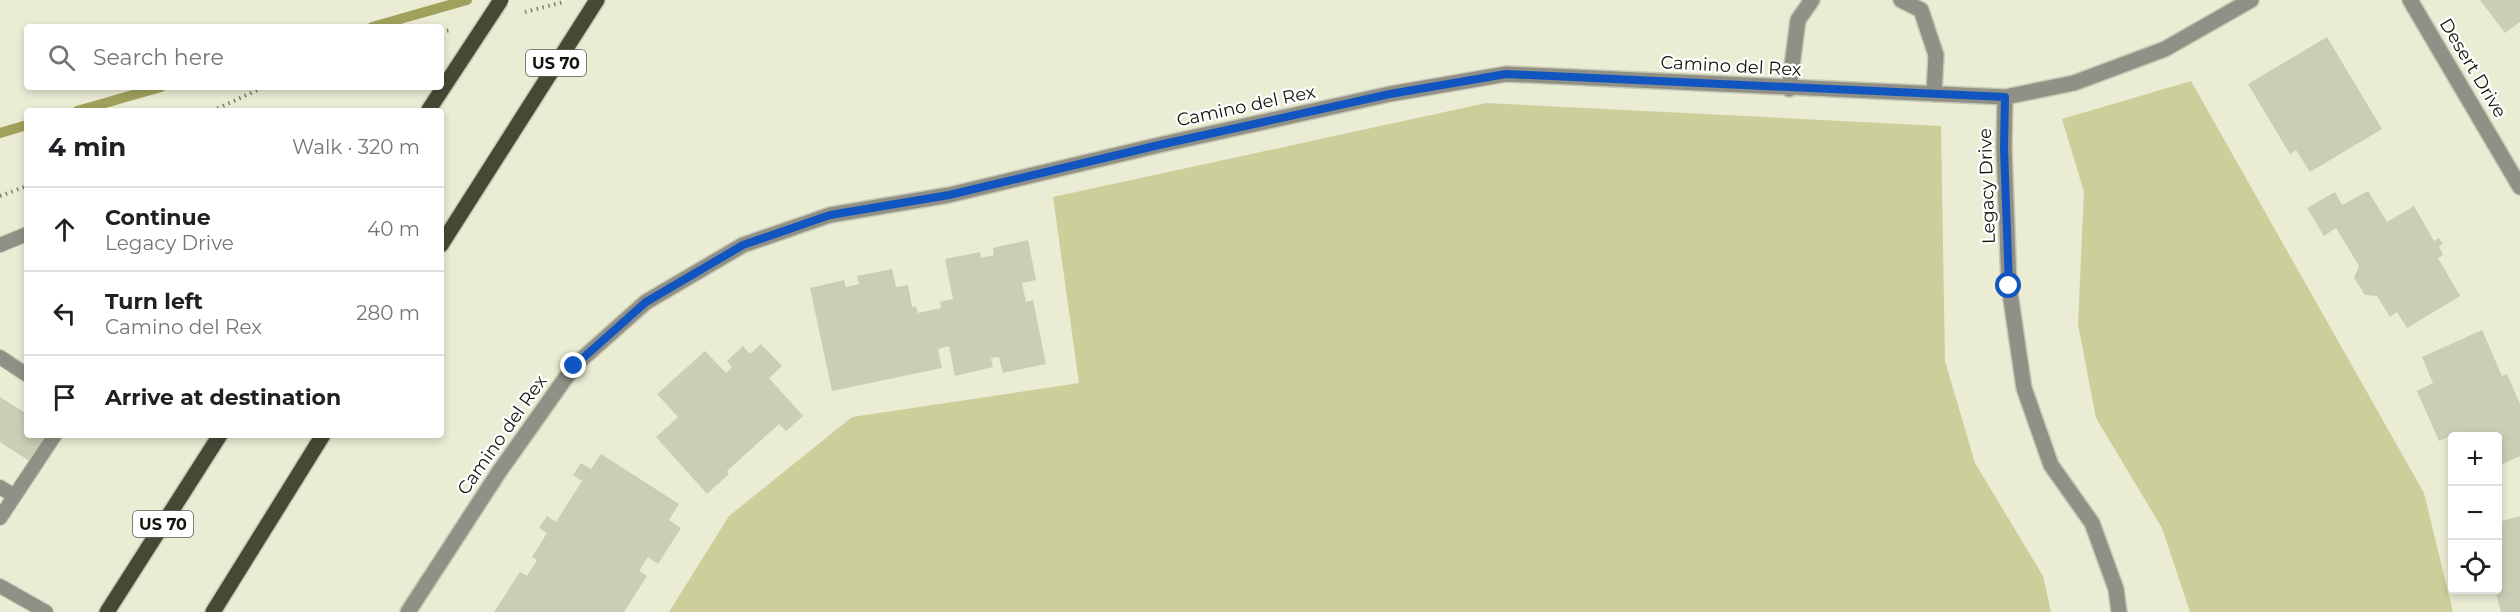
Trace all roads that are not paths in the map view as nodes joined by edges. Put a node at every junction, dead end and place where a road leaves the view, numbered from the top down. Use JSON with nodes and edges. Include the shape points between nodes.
{"nodes":[{"id":1,"x":501,"y":0,"type":"edge"},
{"id":2,"x":597,"y":0,"type":"edge"},
{"id":3,"x":1812,"y":0,"type":"edge"},
{"id":4,"x":1901,"y":0,"type":"edge"},
{"id":5,"x":2251,"y":0,"type":"edge"},
{"id":6,"x":2410,"y":0,"type":"edge"},
{"id":7,"x":444,"y":87,"type":"edge"},
{"id":8,"x":1789,"y":88,"type":"junction"},
{"id":9,"x":442,"y":90,"type":"edge"},
{"id":10,"x":1934,"y":94,"type":"junction"},
{"id":11,"x":2005,"y":97,"type":"junction"},
{"id":12,"x":430,"y":108,"type":"edge"},
{"id":13,"x":2520,"y":187,"type":"edge"},
{"id":14,"x":24,"y":235,"type":"edge"},
{"id":15,"x":444,"y":240,"type":"edge"},
{"id":16,"x":0,"y":245,"type":"edge"},
{"id":17,"x":0,"y":357,"type":"edge"},
{"id":18,"x":24,"y":373,"type":"edge"},
{"id":19,"x":53,"y":438,"type":"edge"},
{"id":20,"x":218,"y":438,"type":"edge"},
{"id":21,"x":321,"y":438,"type":"edge"},
{"id":22,"x":0,"y":487,"type":"edge"},
{"id":23,"x":14,"y":496,"type":"junction"},
{"id":24,"x":0,"y":518,"type":"edge"},
{"id":25,"x":0,"y":586,"type":"edge"},
{"id":26,"x":46,"y":612,"type":"edge"},
{"id":27,"x":107,"y":612,"type":"edge"},
{"id":28,"x":213,"y":612,"type":"edge"},
{"id":29,"x":408,"y":612,"type":"edge"},
{"id":30,"x":2119,"y":612,"type":"edge"}],
"edges":[{"from":1,"to":7,"type":"main road","bridge":true},
{"from":2,"to":15,"type":"main road","number":"US 70"},
{"from":3,"to":8,"type":"street","via":[[1798,21]]},
{"from":4,"to":10,"type":"street","via":[[1921,10],[1936,55]]},
{"from":5,"to":11,"type":"street","name":"Camino del Rex","via":[[2165,49],[2074,83]]},
{"from":6,"to":13,"type":"street","name":"Desert Drive"},
{"from":8,"to":10,"type":"street","name":"Camino del Rex"},
{"from":8,"to":29,"type":"street","name":"Camino del Rex","via":[[1506,74],[1378,97],[949,195],[830,215],[743,245],[646,302],[574,366]]},
{"from":9,"to":12,"type":"main road","bridge":true},
{"from":10,"to":11,"type":"street","name":"Camino del Rex"},
{"from":11,"to":30,"type":"street","name":"Legacy Drive","via":[[2009,286],[2024,388],[2051,465],[2092,523],[2116,589]]},
{"from":14,"to":16,"type":"lane"},
{"from":17,"to":18,"type":"lane"},
{"from":19,"to":23,"type":"lane"},
{"from":20,"to":27,"type":"main road","number":"US 70"},
{"from":21,"to":28,"type":"main road"},
{"from":22,"to":23,"type":"lane"},
{"from":23,"to":24,"type":"lane"},
{"from":25,"to":26,"type":"lane"}]}
